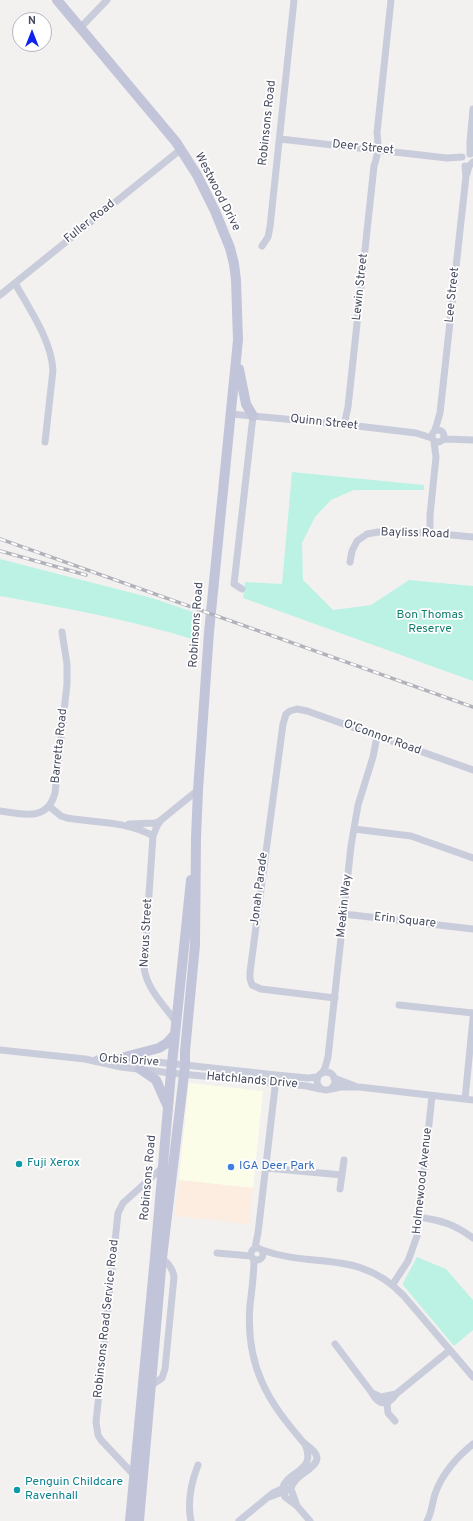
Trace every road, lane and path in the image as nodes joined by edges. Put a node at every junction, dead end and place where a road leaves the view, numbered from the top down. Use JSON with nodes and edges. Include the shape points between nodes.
{"nodes":[{"id":1,"x":57,"y":0,"type":"edge"},
{"id":2,"x":107,"y":0,"type":"edge"},
{"id":3,"x":294,"y":0,"type":"edge"},
{"id":4,"x":391,"y":0,"type":"edge"},
{"id":5,"x":80,"y":28,"type":"junction"},
{"id":6,"x":473,"y":109,"type":"edge"},
{"id":7,"x":280,"y":139,"type":"junction"},
{"id":8,"x":180,"y":150,"type":"junction"},
{"id":9,"x":375,"y":150,"type":"junction"},
{"id":10,"x":468,"y":161,"type":"edge"},
{"id":11,"x":262,"y":246,"type":"dead end"},
{"id":12,"x":15,"y":283,"type":"junction"},
{"id":13,"x":0,"y":294,"type":"edge"},
{"id":14,"x":237,"y":347,"type":"junction"},
{"id":15,"x":231,"y":414,"type":"junction"},
{"id":16,"x":253,"y":416,"type":"junction"},
{"id":17,"x":346,"y":425,"type":"junction"},
{"id":18,"x":438,"y":436,"type":"junction"},
{"id":19,"x":473,"y":440,"type":"edge"},
{"id":20,"x":45,"y":442,"type":"dead end"},
{"id":21,"x":428,"y":532,"type":"junction"},
{"id":22,"x":473,"y":537,"type":"edge"},
{"id":23,"x":350,"y":562,"type":"dead end"},
{"id":24,"x":242,"y":589,"type":"dead end"},
{"id":25,"x":62,"y":632,"type":"dead end"},
{"id":26,"x":290,"y":711,"type":"joint"},
{"id":27,"x":381,"y":737,"type":"junction"},
{"id":28,"x":473,"y":770,"type":"edge"},
{"id":29,"x":198,"y":790,"type":"junction"},
{"id":30,"x":49,"y":806,"type":"junction"},
{"id":31,"x":0,"y":811,"type":"edge"},
{"id":32,"x":161,"y":820,"type":"junction"},
{"id":33,"x":121,"y":825,"type":"junction"},
{"id":34,"x":354,"y":829,"type":"junction"},
{"id":35,"x":153,"y":836,"type":"junction"},
{"id":36,"x":196,"y":838,"type":"junction"},
{"id":37,"x":473,"y":858,"type":"edge"},
{"id":38,"x":344,"y":914,"type":"junction"},
{"id":39,"x":471,"y":927,"type":"edge"},
{"id":40,"x":335,"y":998,"type":"junction"},
{"id":41,"x":399,"y":1005,"type":"dead end"},
{"id":42,"x":473,"y":1013,"type":"edge"},
{"id":43,"x":473,"y":1018,"type":"edge"},
{"id":44,"x":176,"y":1022,"type":"junction"},
{"id":45,"x":175,"y":1034,"type":"junction"},
{"id":46,"x":0,"y":1050,"type":"edge"},
{"id":47,"x":328,"y":1057,"type":"junction"},
{"id":48,"x":120,"y":1058,"type":"junction"},
{"id":49,"x":85,"y":1059,"type":"junction"},
{"id":50,"x":171,"y":1068,"type":"junction"},
{"id":51,"x":140,"y":1069,"type":"junction"},
{"id":52,"x":185,"y":1070,"type":"junction"},
{"id":53,"x":276,"y":1075,"type":"junction"},
{"id":54,"x":319,"y":1075,"type":"junction"},
{"id":55,"x":333,"y":1076,"type":"junction"},
{"id":56,"x":275,"y":1083,"type":"junction"},
{"id":57,"x":359,"y":1087,"type":"junction"},
{"id":58,"x":320,"y":1089,"type":"junction"},
{"id":59,"x":331,"y":1089,"type":"junction"},
{"id":60,"x":432,"y":1096,"type":"junction"},
{"id":61,"x":464,"y":1099,"type":"junction"},
{"id":62,"x":473,"y":1100,"type":"edge"},
{"id":63,"x":168,"y":1107,"type":"junction"},
{"id":64,"x":344,"y":1160,"type":"dead end"},
{"id":65,"x":163,"y":1167,"type":"junction"},
{"id":66,"x":266,"y":1168,"type":"junction"},
{"id":67,"x":342,"y":1175,"type":"junction"},
{"id":68,"x":340,"y":1189,"type":"dead end"},
{"id":69,"x":420,"y":1217,"type":"junction"},
{"id":70,"x":473,"y":1238,"type":"edge"},
{"id":71,"x":217,"y":1253,"type":"dead end"},
{"id":72,"x":257,"y":1254,"type":"junction"},
{"id":73,"x":158,"y":1258,"type":"junction"},
{"id":74,"x":393,"y":1284,"type":"junction"},
{"id":75,"x":335,"y":1344,"type":"dead end"},
{"id":76,"x":450,"y":1350,"type":"junction"},
{"id":77,"x":473,"y":1377,"type":"edge"},
{"id":78,"x":146,"y":1387,"type":"junction"},
{"id":79,"x":372,"y":1392,"type":"junction"},
{"id":80,"x":396,"y":1394,"type":"junction"},
{"id":81,"x":387,"y":1403,"type":"junction"},
{"id":82,"x":395,"y":1421,"type":"dead end"},
{"id":83,"x":305,"y":1444,"type":"junction"},
{"id":84,"x":473,"y":1444,"type":"edge"},
{"id":85,"x":198,"y":1465,"type":"dead end"},
{"id":86,"x":134,"y":1475,"type":"junction"},
{"id":87,"x":291,"y":1489,"type":"junction"},
{"id":88,"x":282,"y":1491,"type":"junction"},
{"id":89,"x":297,"y":1506,"type":"junction"},
{"id":90,"x":430,"y":1519,"type":"edge"},
{"id":91,"x":130,"y":1521,"type":"edge"},
{"id":92,"x":139,"y":1521,"type":"edge"},
{"id":93,"x":191,"y":1521,"type":"edge"},
{"id":94,"x":239,"y":1521,"type":"edge"},
{"id":95,"x":310,"y":1521,"type":"edge"}],
"edges":[{"from":1,"to":5,"type":"main road","name":"Westwood Drive"},
{"from":2,"to":5,"type":"street"},
{"from":3,"to":7,"type":"street","name":"Robinsons Road"},
{"from":4,"to":9,"type":"street","name":"Lewin Street"},
{"from":5,"to":8,"type":"main road","name":"Westwood Drive"},
{"from":6,"to":10,"type":"street","name":"Lee Street"},
{"from":7,"to":9,"type":"street","name":"Deer Street"},
{"from":7,"to":11,"type":"street","name":"Robinsons Road","via":[[270,227],[268,237]]},
{"from":8,"to":12,"type":"street","name":"Fuller Road"},
{"from":8,"to":14,"type":"main road","name":"Westwood Drive","via":[[197,175],[230,248],[236,280]]},
{"from":9,"to":10,"type":"street","name":"Deer Street"},
{"from":9,"to":17,"type":"street","name":"Lewin Street","via":[[377,158],[374,166]]},
{"from":10,"to":18,"type":"street","name":"Lee Street"},
{"from":12,"to":13,"type":"street","name":"Fuller Road"},
{"from":12,"to":20,"type":"street","via":[[46,340],[52,361]]},
{"from":14,"to":15,"type":"main road","name":"Westwood Drive"},
{"from":14,"to":16,"type":"main road","via":[[243,395]]},
{"from":15,"to":16,"type":"street","name":"Quinn Street"},
{"from":15,"to":29,"type":"main road","name":"Robinsons Road","via":[[209,625]]},
{"from":16,"to":17,"type":"street","name":"Quinn Street"},
{"from":16,"to":24,"type":"street","via":[[234,584]]},
{"from":17,"to":18,"type":"street","name":"Quinn Street"},
{"from":18,"to":19,"type":"street","name":"Quinn Street"},
{"from":18,"to":21,"type":"street","name":"Lee Street"},
{"from":21,"to":22,"type":"street","name":"Bayliss Road"},
{"from":21,"to":23,"type":"street","name":"Bayliss Road","via":[[367,534],[357,542]]},
{"from":25,"to":30,"type":"street","name":"Barretta Road","via":[[67,684],[54,793]]},
{"from":26,"to":27,"type":"street","name":"O'Connor Road","via":[[302,710]]},
{"from":26,"to":40,"type":"street","name":"Jonah Parade","via":[[284,718],[279,750],[250,972],[251,982],[254,987],[261,989]]},
{"from":27,"to":28,"type":"street","name":"O'Connor Road"},
{"from":27,"to":34,"type":"street","name":"Meakin Way","via":[[359,799]]},
{"from":29,"to":32,"type":"street","name":"Nexus Street"},
{"from":29,"to":36,"type":"main road","name":"Robinsons Road"},
{"from":30,"to":31,"type":"street","via":[[37,814]]},
{"from":30,"to":33,"type":"street","name":"Nexus Street","via":[[67,818]]},
{"from":32,"to":33,"type":"street","name":"Nexus Street","via":[[155,823]]},
{"from":32,"to":35,"type":"street","name":"Nexus Street"},
{"from":33,"to":35,"type":"street","name":"Nexus Street"},
{"from":34,"to":37,"type":"street","via":[[411,836]]},
{"from":34,"to":38,"type":"street","name":"Meakin Way"},
{"from":35,"to":44,"type":"street","name":"Nexus Street","via":[[144,975]]},
{"from":36,"to":44,"type":"main road","name":"Robinsons Road"},
{"from":36,"to":52,"type":"main road","name":"Robinsons Road","via":[[195,946]]},
{"from":38,"to":39,"type":"street","name":"Erin Square"},
{"from":38,"to":40,"type":"street","name":"Meakin Way"},
{"from":40,"to":47,"type":"street","name":"Meakin Way"},
{"from":41,"to":42,"type":"street"},
{"from":43,"to":61,"type":"street"},
{"from":44,"to":45,"type":"main road","name":"Robinsons Road"},
{"from":45,"to":48,"type":"main road","via":[[160,1048]]},
{"from":45,"to":50,"type":"main road","name":"Robinsons Road"},
{"from":46,"to":49,"type":"street","name":"Orbis Drive"},
{"from":47,"to":54,"type":"street","name":"Meakin Way","via":[[325,1068]]},
{"from":47,"to":55,"type":"street","name":"Meakin Way"},
{"from":48,"to":49,"type":"street","name":"Orbis Drive"},
{"from":48,"to":50,"type":"street","name":"Orbis Drive"},
{"from":49,"to":51,"type":"street","name":"Orbis Drive"},
{"from":50,"to":51,"type":"street","name":"Orbis Drive"},
{"from":50,"to":52,"type":"street"},
{"from":50,"to":63,"type":"main road","name":"Robinsons Road"},
{"from":51,"to":63,"type":"main road","via":[[156,1080]]},
{"from":52,"to":53,"type":"street","name":"Hatchlands Drive"},
{"from":52,"to":56,"type":"street","name":"Hatchlands Drive"},
{"from":52,"to":73,"type":"main road","name":"Robinsons Road"},
{"from":53,"to":54,"type":"street","name":"Hatchlands Drive","via":[[308,1078]]},
{"from":53,"to":56,"type":"street"},
{"from":54,"to":55,"type":"street","via":[[327,1072]]},
{"from":54,"to":58,"type":"street","via":[[316,1082]]},
{"from":55,"to":57,"type":"street"},
{"from":55,"to":59,"type":"street","via":[[334,1084]]},
{"from":56,"to":58,"type":"street","name":"Hatchlands Drive"},
{"from":56,"to":66,"type":"street"},
{"from":57,"to":59,"type":"street"},
{"from":57,"to":60,"type":"street"},
{"from":58,"to":59,"type":"street"},
{"from":60,"to":61,"type":"street"},
{"from":60,"to":69,"type":"street","name":"Holmewood Avenue"},
{"from":61,"to":62,"type":"street"},
{"from":63,"to":65,"type":"main road","name":"Robinsons Road"},
{"from":64,"to":67,"type":"street"},
{"from":65,"to":73,"type":"main road","name":"Robinsons Road"},
{"from":65,"to":86,"type":"street","name":"Robinsons Road Service Road","via":[[123,1203],[118,1213],[97,1414],[96,1428],[101,1440]]},
{"from":66,"to":67,"type":"street"},
{"from":66,"to":72,"type":"street"},
{"from":67,"to":68,"type":"street"},
{"from":69,"to":70,"type":"street","via":[[446,1222]]},
{"from":69,"to":74,"type":"street","name":"Holmewood Avenue","via":[[414,1247]]},
{"from":71,"to":72,"type":"street"},
{"from":72,"to":74,"type":"street","via":[[349,1264],[373,1272]]},
{"from":72,"to":83,"type":"street","via":[[249,1324],[254,1359],[261,1381],[272,1401]]},
{"from":73,"to":78,"type":"main road","name":"Robinsons Road"},
{"from":74,"to":76,"type":"street"},
{"from":75,"to":79,"type":"street"},
{"from":76,"to":77,"type":"street"},
{"from":76,"to":80,"type":"street"},
{"from":78,"to":86,"type":"main road","name":"Robinsons Road"},
{"from":78,"to":92,"type":"main road","name":"Robinsons Road"},
{"from":79,"to":80,"type":"street","via":[[381,1397]]},
{"from":79,"to":81,"type":"street","via":[[376,1400]]},
{"from":80,"to":81,"type":"street"},
{"from":81,"to":82,"type":"street","via":[[388,1412]]},
{"from":83,"to":87,"type":"street","via":[[315,1453],[316,1460],[314,1465],[294,1481]]},
{"from":83,"to":88,"type":"street","via":[[309,1458],[305,1467],[285,1482]]},
{"from":84,"to":90,"type":"street","via":[[460,1455],[440,1481]]},
{"from":85,"to":93,"type":"street","via":[[191,1484]]},
{"from":86,"to":91,"type":"main road","name":"Robinsons Road"},
{"from":87,"to":88,"type":"street"},
{"from":87,"to":89,"type":"street"},
{"from":88,"to":89,"type":"street","via":[[285,1497]]},
{"from":88,"to":94,"type":"street","via":[[273,1493]]},
{"from":89,"to":95,"type":"street"}]}
